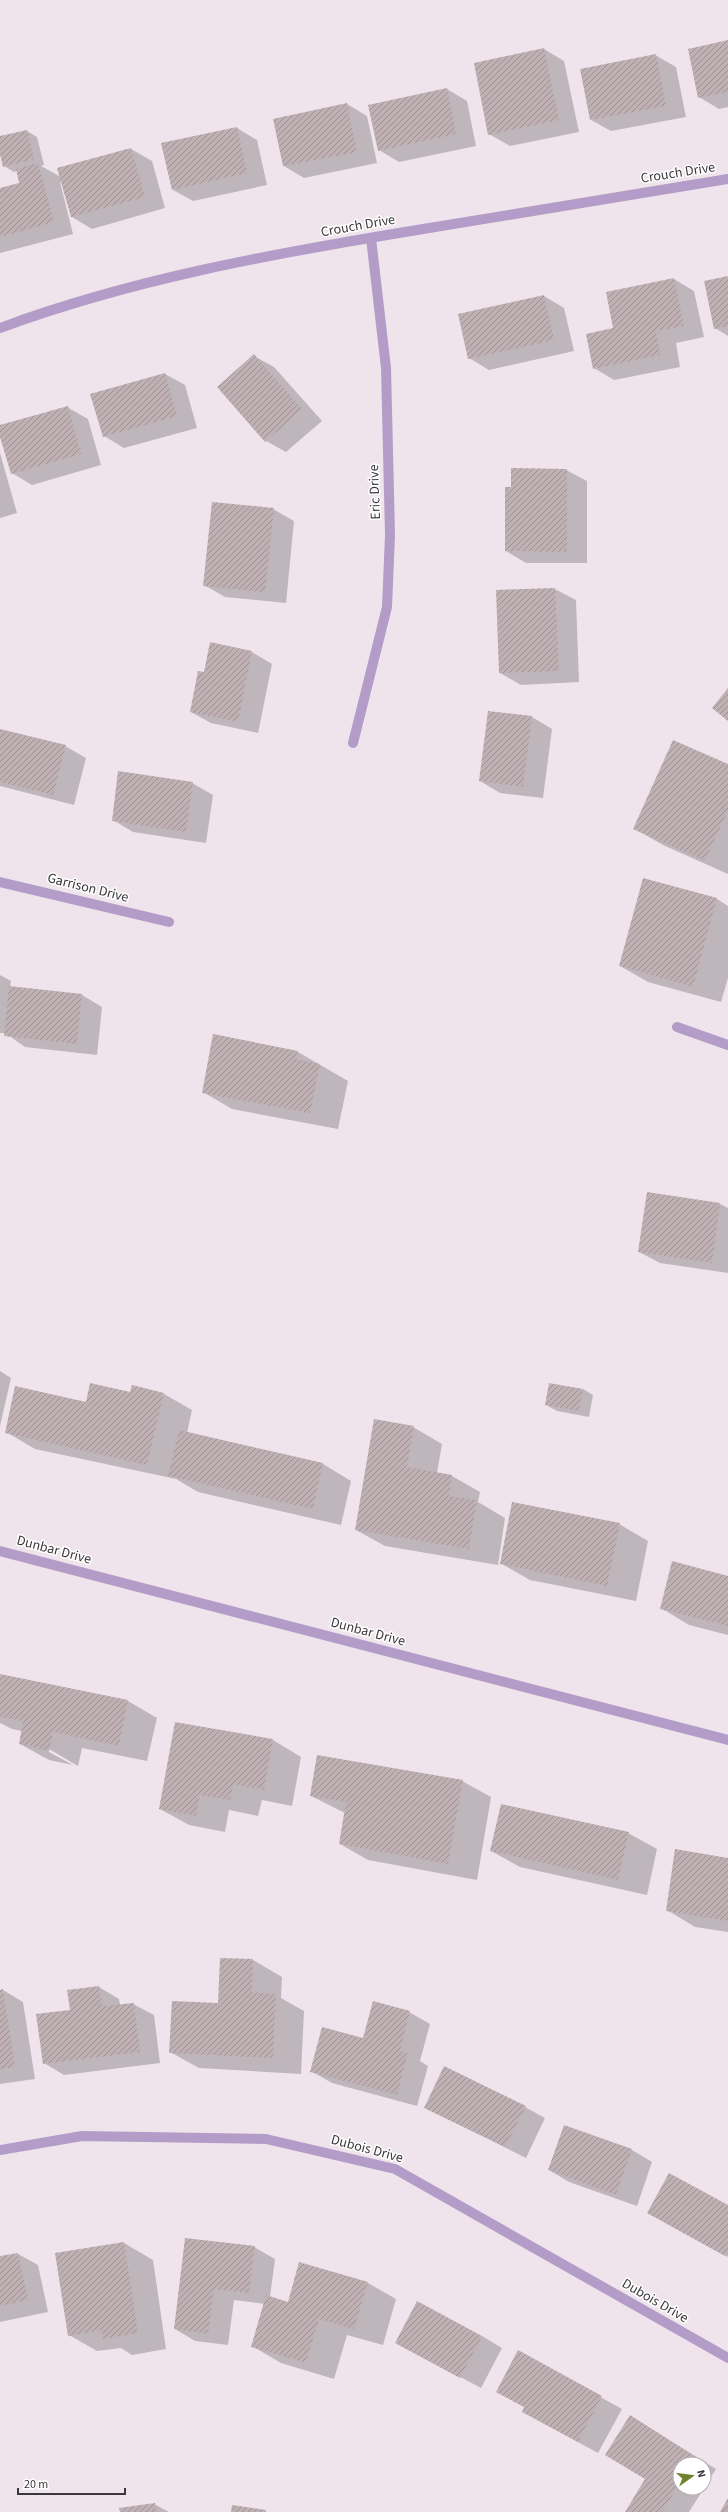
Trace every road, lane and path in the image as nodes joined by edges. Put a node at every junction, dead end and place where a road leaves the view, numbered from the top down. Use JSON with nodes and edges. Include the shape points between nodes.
{"nodes":[{"id":1,"x":728,"y":179,"type":"edge"},
{"id":2,"x":371,"y":238,"type":"junction"},
{"id":3,"x":0,"y":328,"type":"edge"},
{"id":4,"x":353,"y":743,"type":"dead end"},
{"id":5,"x":0,"y":882,"type":"edge"},
{"id":6,"x":169,"y":922,"type":"dead end"},
{"id":7,"x":677,"y":1027,"type":"dead end"},
{"id":8,"x":728,"y":1045,"type":"edge"},
{"id":9,"x":0,"y":1550,"type":"edge"},
{"id":10,"x":728,"y":1740,"type":"edge"},
{"id":11,"x":0,"y":2150,"type":"edge"},
{"id":12,"x":728,"y":2358,"type":"edge"}],
"edges":[{"from":1,"to":2,"type":"street","name":"Crouch Drive"},
{"from":2,"to":3,"type":"street","name":"Crouch Drive","via":[[158,279]]},
{"from":2,"to":4,"type":"street","name":"Eric Drive","via":[[386,368],[390,535],[387,607]]},
{"from":5,"to":6,"type":"street","name":"Garrison Drive"},
{"from":7,"to":8,"type":"street"},
{"from":9,"to":10,"type":"street","name":"Dunbar Drive"},
{"from":11,"to":12,"type":"street","name":"Dubois Drive","via":[[82,2136],[266,2139],[395,2169]]}]}
